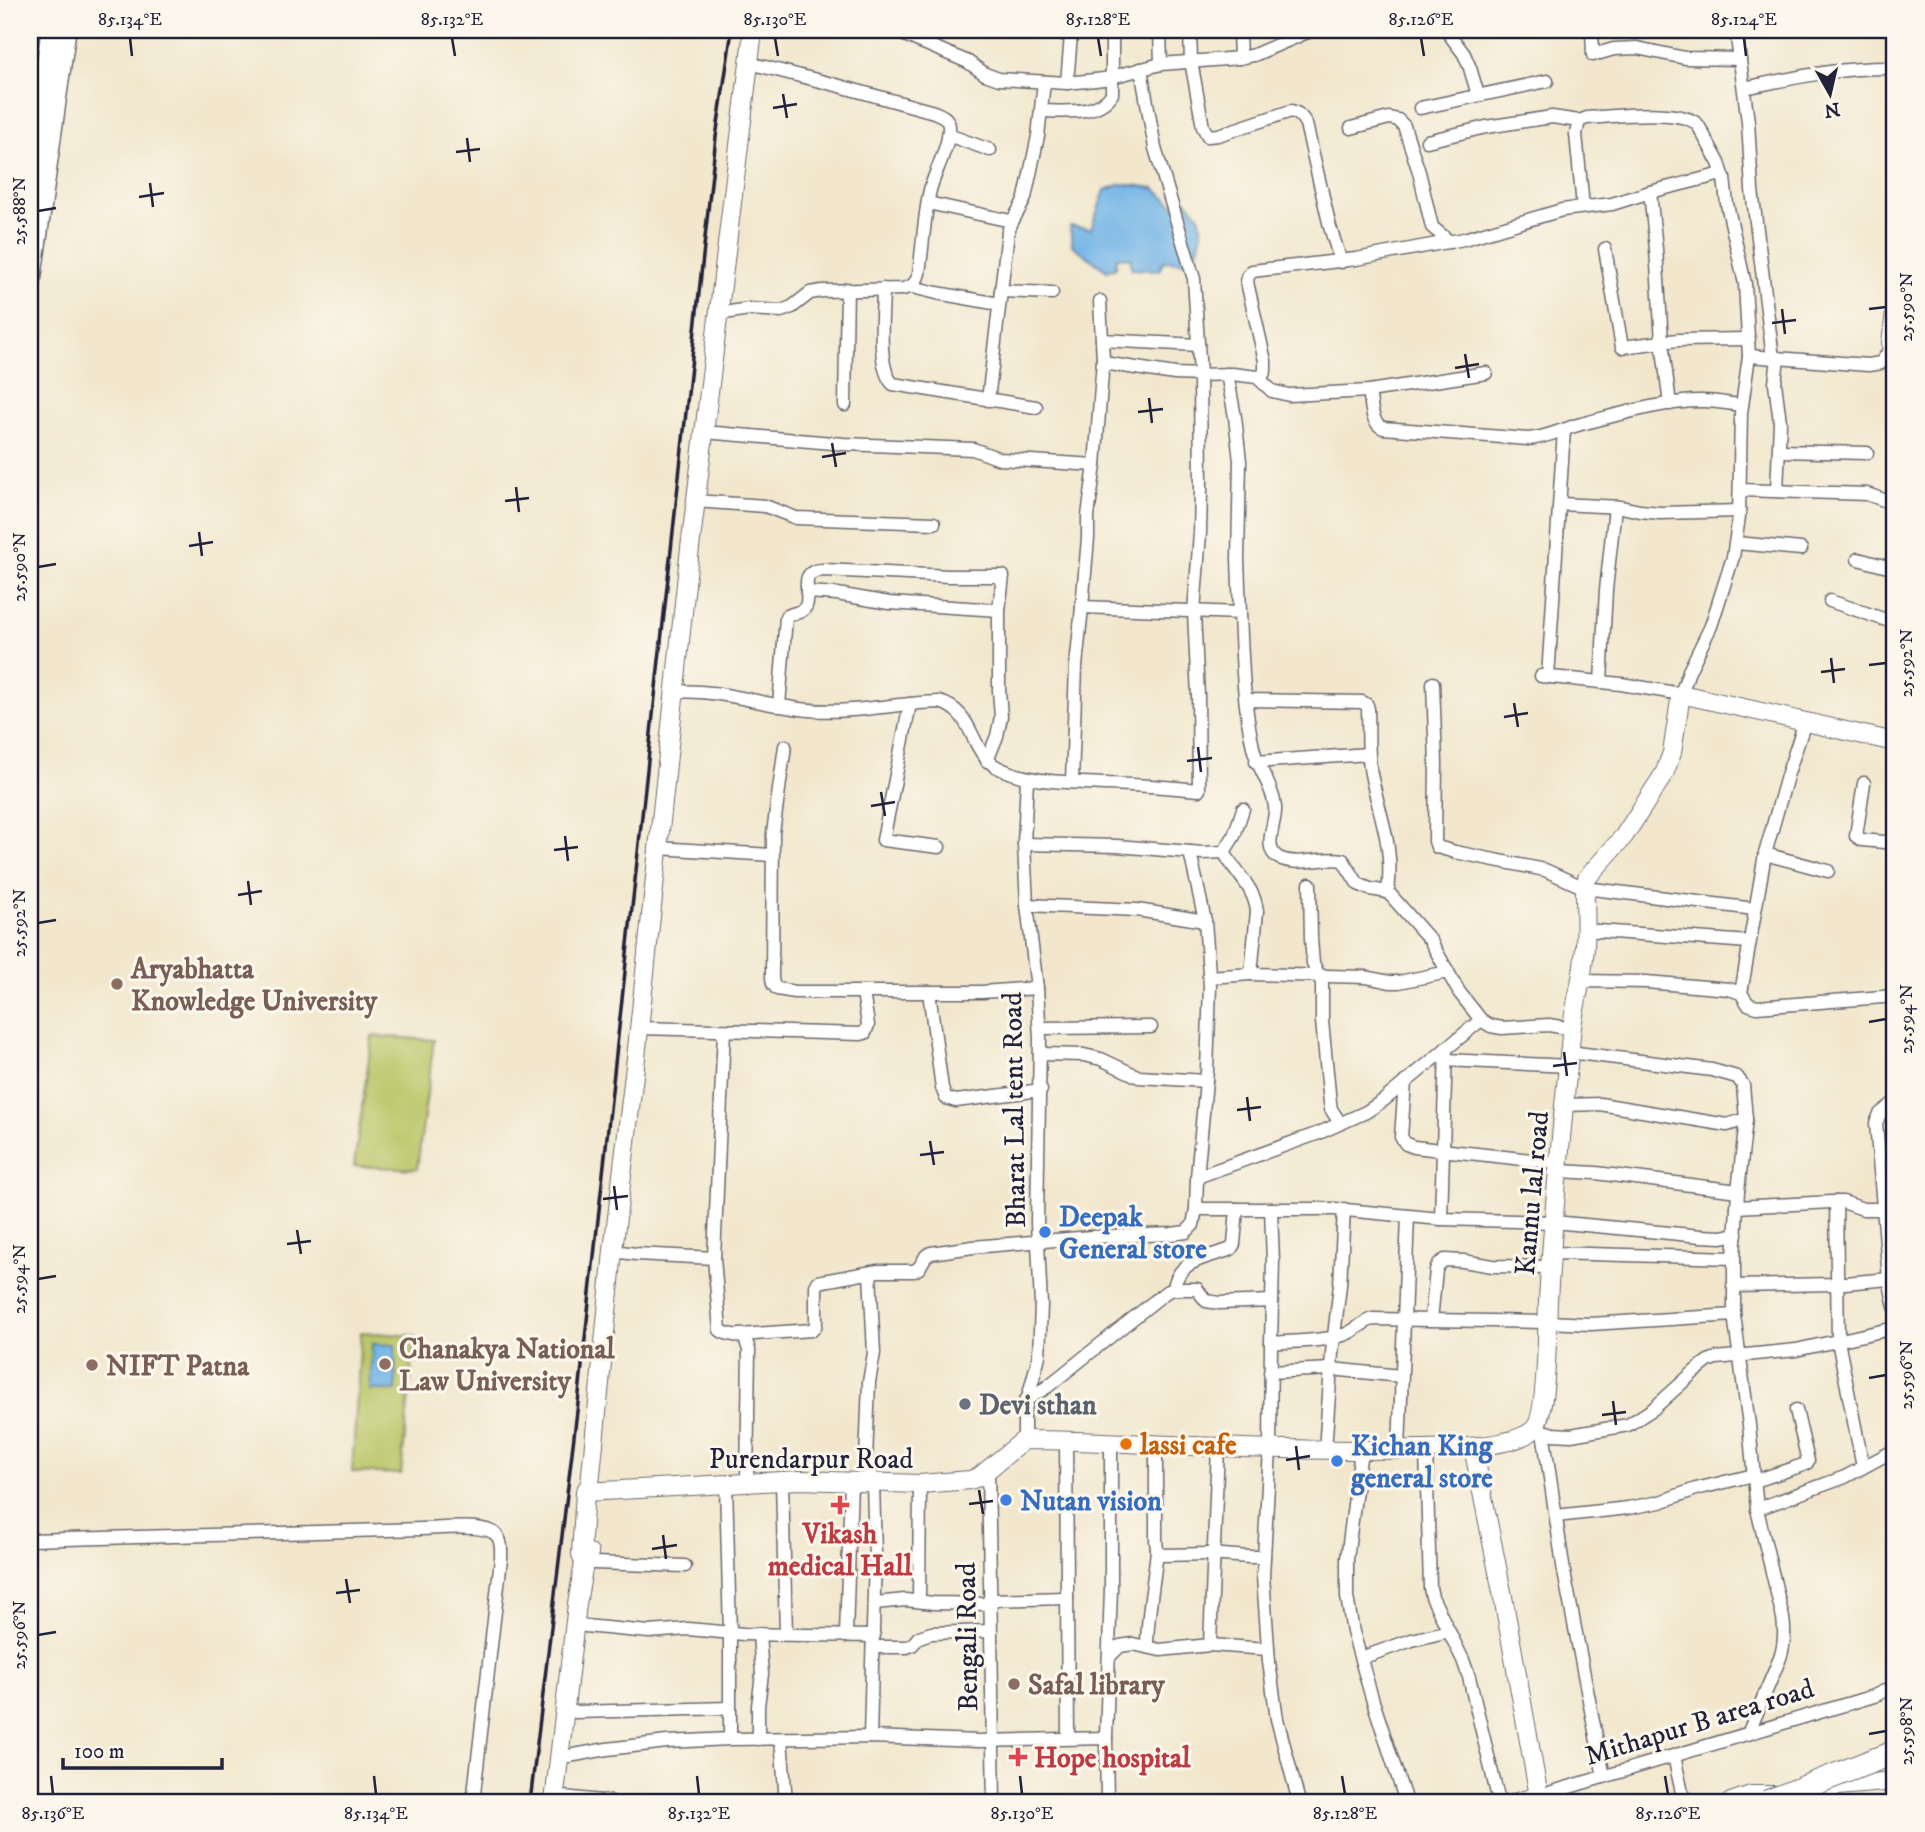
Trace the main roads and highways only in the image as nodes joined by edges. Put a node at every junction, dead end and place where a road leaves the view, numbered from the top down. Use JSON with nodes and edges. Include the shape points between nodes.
{"nodes":[{"id":1,"x":51,"y":30,"type":"edge"},
{"id":2,"x":66,"y":30,"type":"edge"},
{"id":3,"x":46,"y":64,"type":"edge"},
{"id":4,"x":30,"y":180,"type":"edge"},
{"id":5,"x":30,"y":289,"type":"edge"},
{"id":6,"x":1895,"y":1752,"type":"edge"},
{"id":7,"x":1767,"y":1802,"type":"edge"}],
"edges":[{"from":1,"to":3,"type":"main road"},
{"from":2,"to":3,"type":"main road"},
{"from":3,"to":4,"type":"main road"},
{"from":3,"to":5,"type":"main road"},
{"from":6,"to":7,"type":"highway","bridge":true}]}
